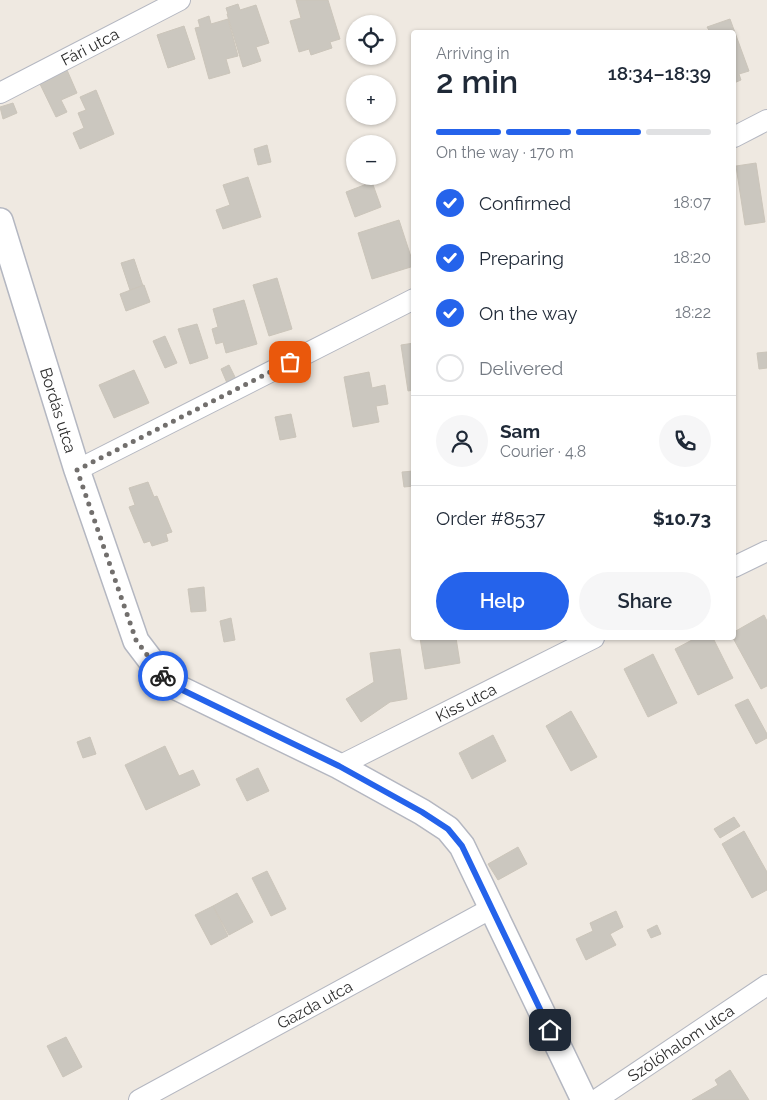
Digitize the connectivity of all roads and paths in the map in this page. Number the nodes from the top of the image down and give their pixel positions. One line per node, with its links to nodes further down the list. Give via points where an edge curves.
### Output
1 (180, 0): 2 (street, Fári utca)
2 (0, 93)
3 (767, 120): 4 (street)
4 (736, 136)
5 (0, 222): 7 (street, Bordás utca)
6 (411, 301): 7 (street)
7 (77, 470): 11 (street, Bordás utca, via 136,640 168,683)
8 (767, 551): 9 (street)
9 (736, 566)
10 (590, 640): 11 (street, Kiss utca)
11 (339, 766): 12 (street, Bordás utca, via 448,829 462,846)
12 (492, 908): 14 (street, Gazda utca); 15 (street, Bordás utca)
13 (767, 985): 16 (street, Szőlőhalom utca)
14 (139, 1100)
15 (584, 1100)
16 (596, 1100)

